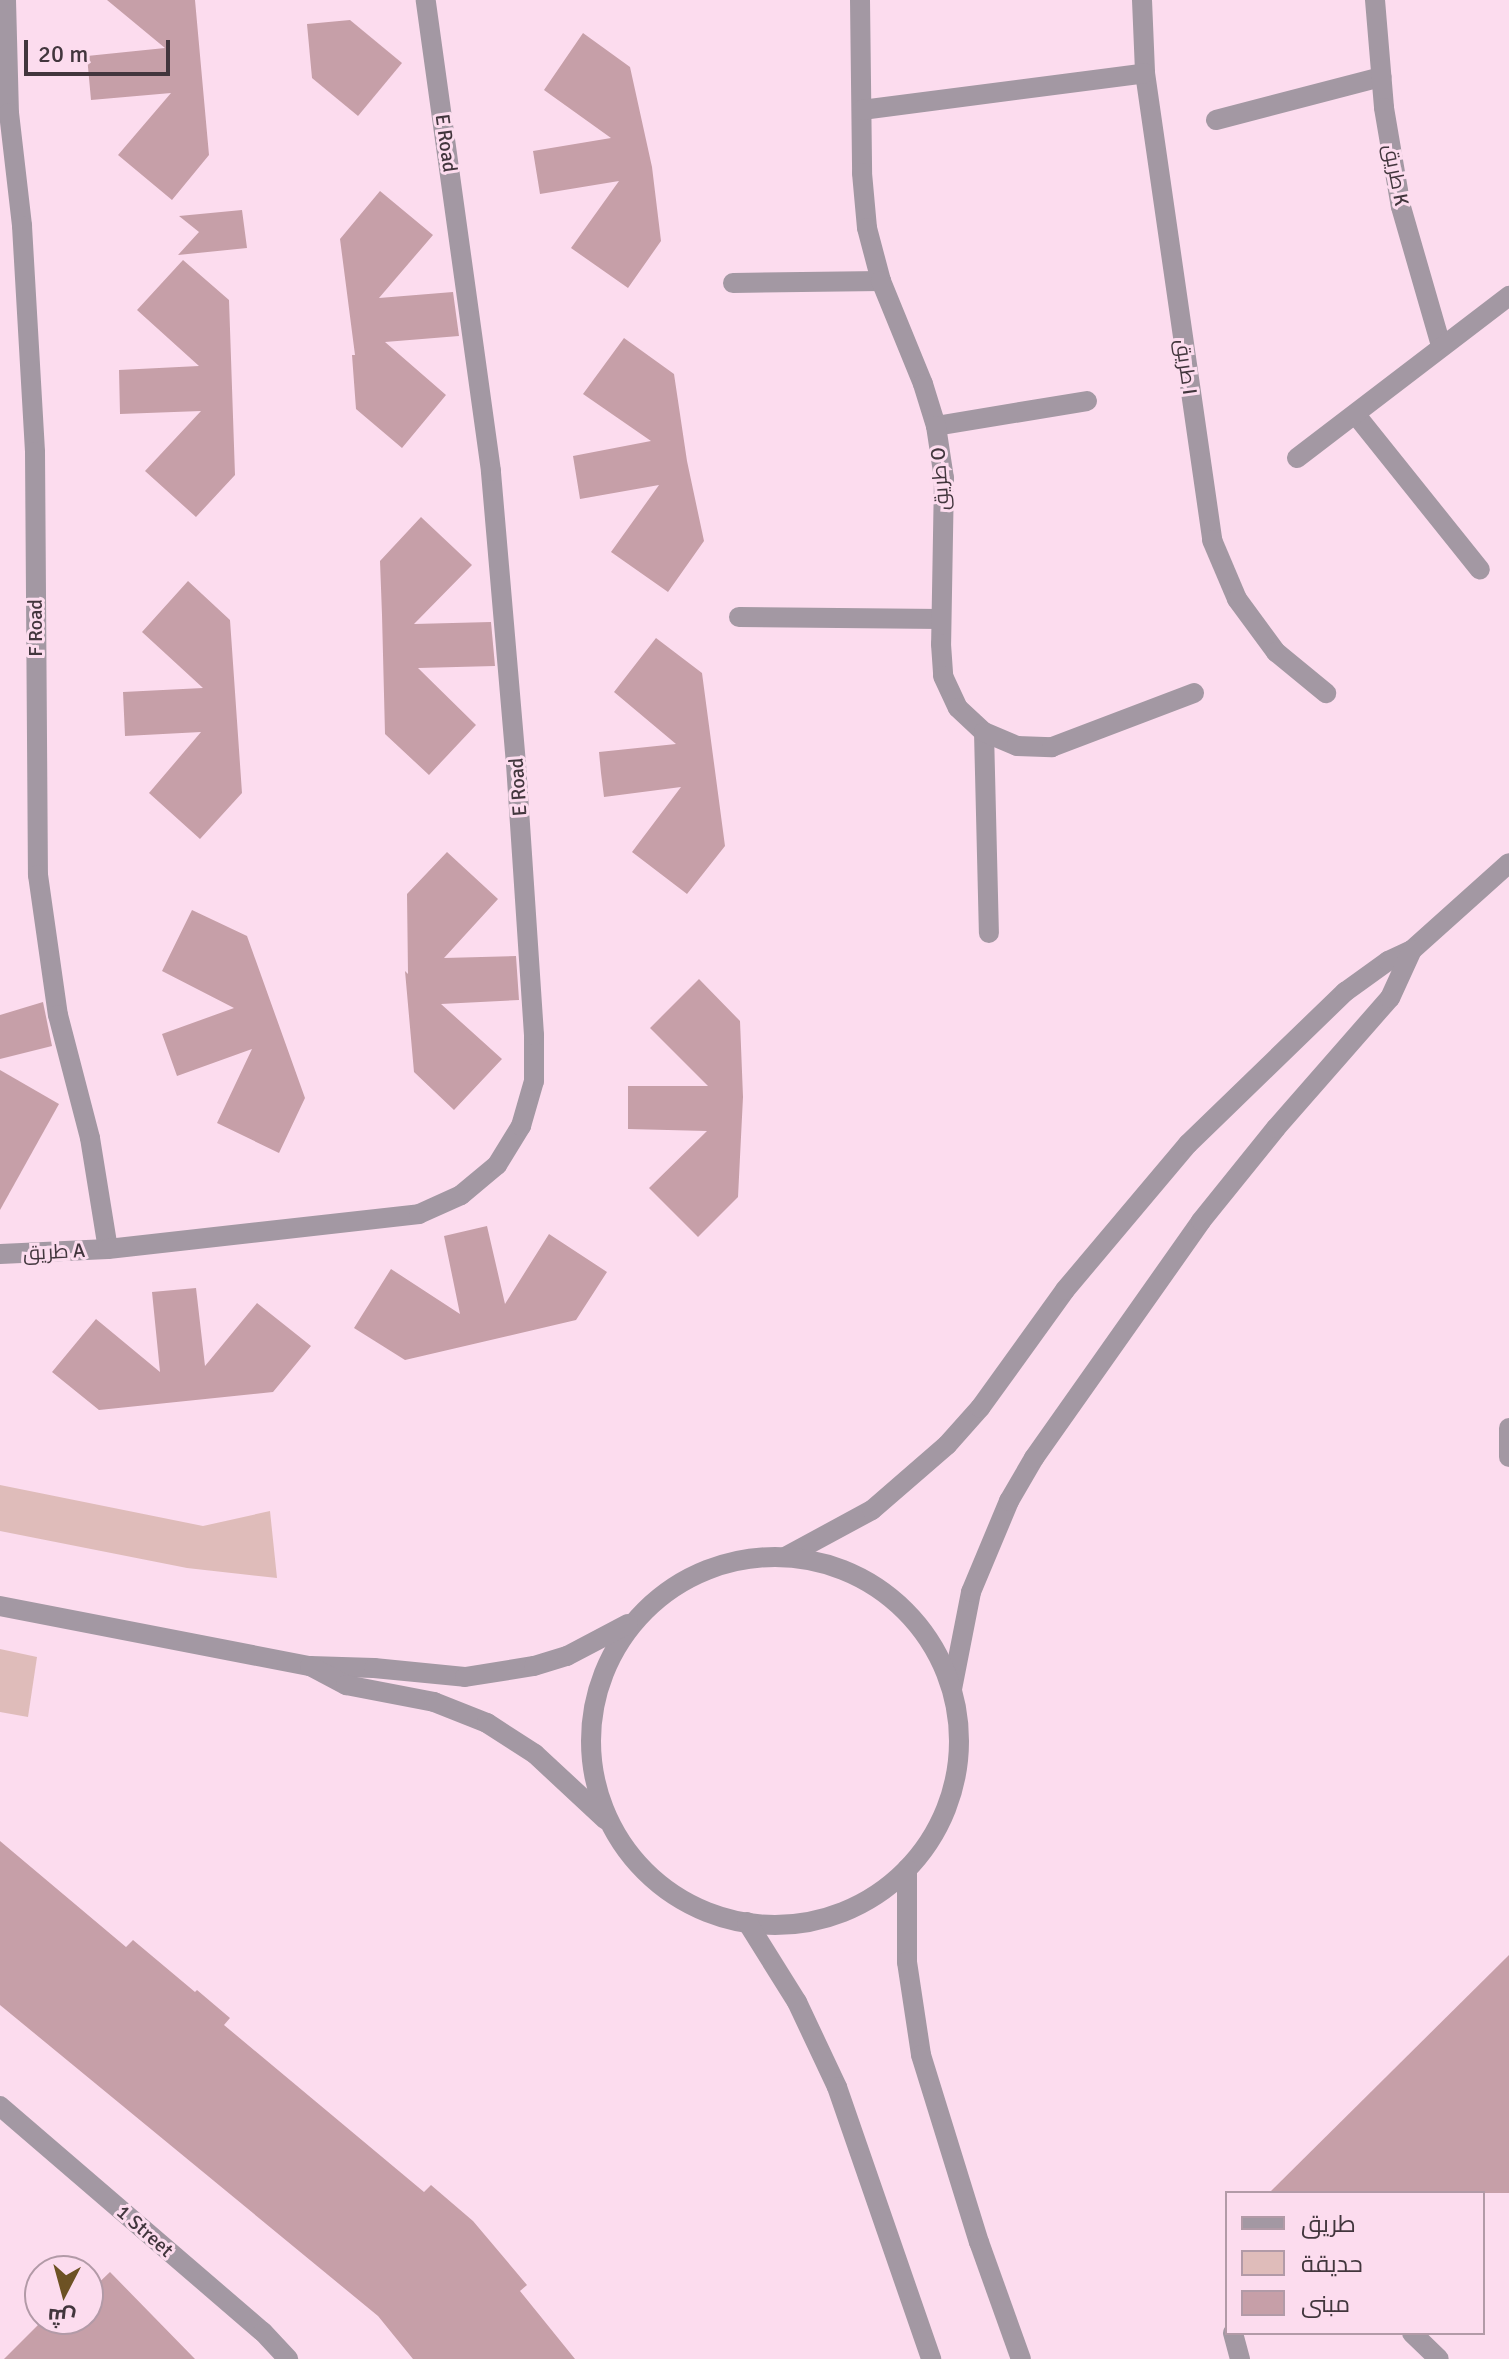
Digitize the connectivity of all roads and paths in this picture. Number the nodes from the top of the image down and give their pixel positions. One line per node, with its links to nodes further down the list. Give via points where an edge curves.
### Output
1 (6, 0): 27 (street, F Road, via 9,113 22,226 34,438 38,875 58,1015 90,1138)
2 (426, 0): 27 (street, E Road, via 491,471 516,764 534,1081 521,1126 497,1165 461,1195 419,1214)
3 (860, 0): 8 (street, طريق O)
4 (1142, 0): 6 (street, طريق I)
5 (1375, 0): 7 (street, طريق K)
6 (1145, 73): 8 (street); 22 (street, طريق I, via 1212,540 1237,599 1276,652)
7 (1381, 77): 9 (street); 13 (street, طريق K, via 1401,207)
8 (862, 110): 10 (street, طريق O, via 867,228)
9 (1216, 120)
10 (881, 281): 11 (street); 16 (street, طريق O)
11 (733, 283)
12 (1509, 296): 13 (street)
13 (1441, 346): 15 (street)
14 (1087, 401): 16 (street)
15 (1356, 415): 17 (street); 18 (street)
16 (936, 426): 20 (street, طريق O, via 944,478)
17 (1297, 458)
18 (1480, 570)
19 (739, 617): 20 (street)
20 (941, 619): 23 (street, طريق O, via 943,676 958,708)
21 (1194, 693): 23 (street, طريق O, via 1052,747 1017,746)
22 (1326, 693)
23 (984, 732): 25 (street)
24 (1509, 863): 26 (street)
25 (989, 933)
26 (1412, 950): 31 (street, via 1345,992 1188,1144 1065,1290 947,1445 872,1510); 35 (street, via 1390,998 1201,1221 1034,1458 1004,1512 971,1592)
27 (108, 1249): 28 (street, طريق A)
28 (0, 1254)
29 (1509, 1428): 30 (street)
30 (1509, 1457)
31 (785, 1557): 33 (street, via 750,1558 683,1580); 35 (street, via 820,1562 883,1592 931,1643)
32 (0, 1606): 34 (street)
33 (628, 1624): 34 (street, via 567,1656 499,1673 429,1676); 36 (street, via 598,1687 591,1722 597,1791)
34 (310, 1666): 36 (street, via 346,1685 434,1702 487,1723 535,1754)
35 (952, 1689): 37 (street, via 960,1743 956,1778 941,1822)
36 (610, 1823): 38 (street, via 653,1879 713,1914)
37 (907, 1869): 38 (street, via 870,1897 817,1920); 44 (street, via 907,1962 921,2055)
38 (747, 1922): 43 (street, via 797,2002 837,2087)
39 (0, 2106): 42 (street, 1 Street)
40 (1234, 2335): 45 (street)
41 (1414, 2335): 46 (street)
42 (288, 2359)
43 (931, 2359)
44 (1021, 2359)
45 (1240, 2359)
46 (1439, 2359)

